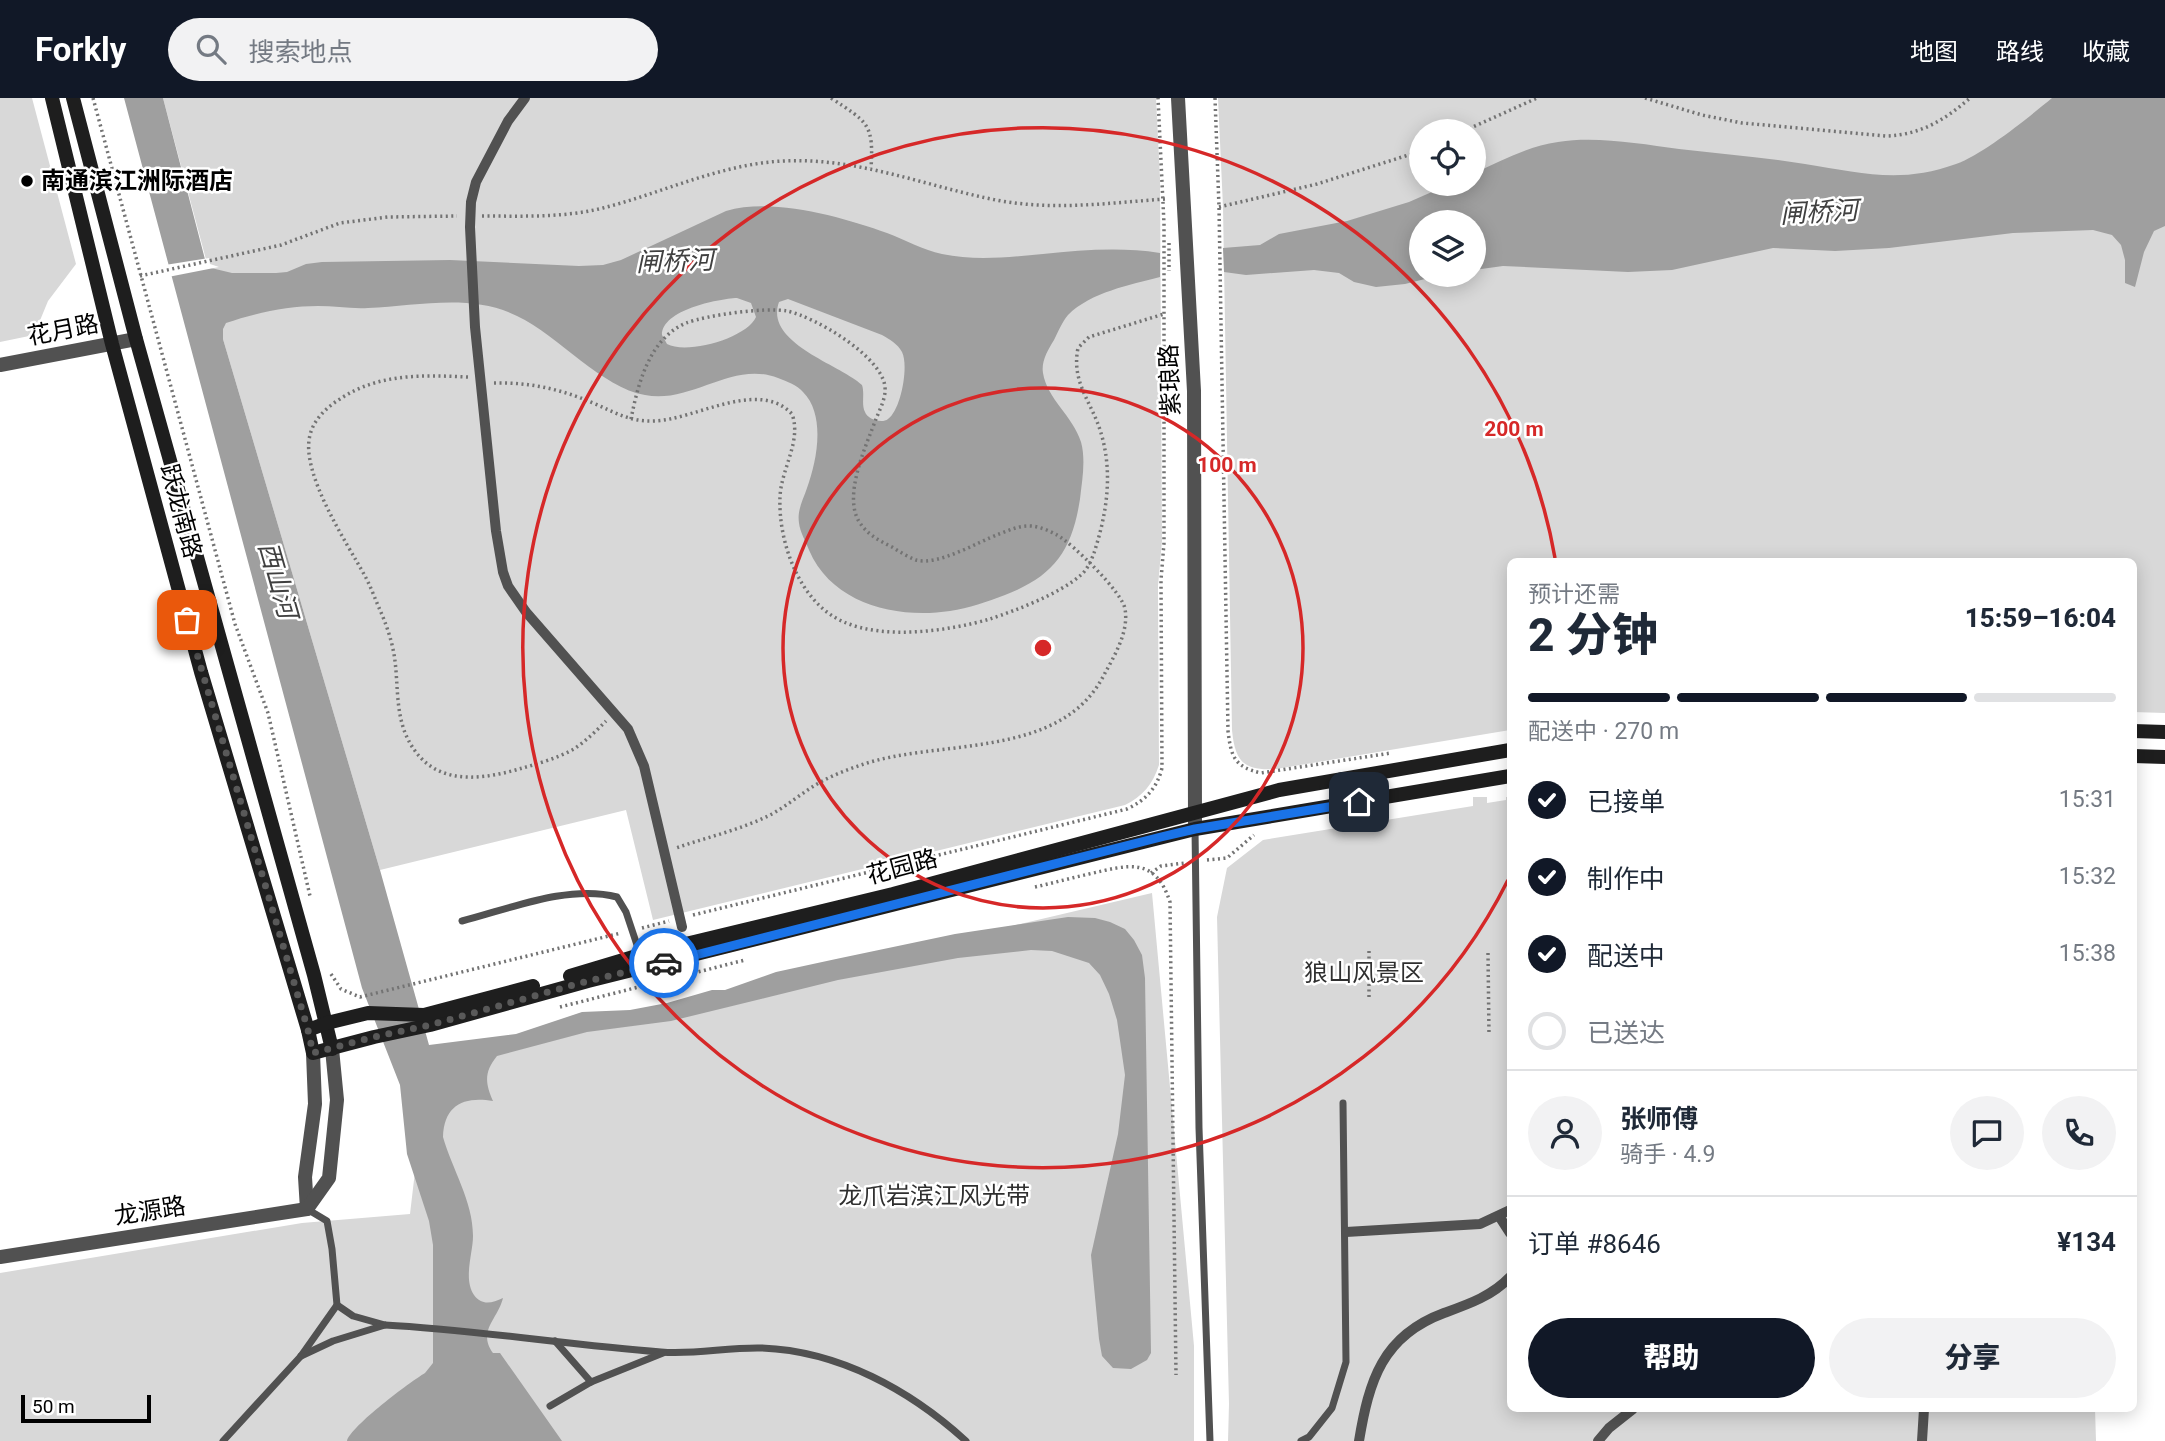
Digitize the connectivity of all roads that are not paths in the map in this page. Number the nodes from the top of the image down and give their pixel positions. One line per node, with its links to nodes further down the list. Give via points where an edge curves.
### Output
1 (52, 98): 6 (main road, 跃龙南路)
2 (73, 98): 5 (main road, 跃龙南路)
3 (525, 98): 17 (street, via 476,182 471,202 475,327 503,572 526,612 628,729 643,766)
4 (1178, 98): 14 (street, 紫琅路, via 1194,391)
5 (136, 340): 6 (street, 花月路); 20 (main road, 跃龙南路)
6 (112, 344): 7 (street, 花月路); 21 (main road, 跃龙南路, via 201,672)
7 (0, 365)
8 (2137, 731): 9 (main road)
9 (2165, 732)
10 (1507, 751): 14 (main road, 花园路, via 1279,790)
11 (2137, 756): 12 (main road)
12 (2165, 757)
13 (1507, 777): 15 (main road, 花园路)
14 (1194, 813): 15 (street, 紫琅路); 18 (main road, 花园路)
15 (1195, 829): 18 (main road, 花园路); 43 (lane)
16 (462, 920): 18 (lane, via 566,894 598,892 617,897)
17 (680, 922)
18 (642, 962): 19 (main road, 花园路, via 588,981)
19 (427, 1020): 20 (main road, 花园路, via 368,1013); 22 (main road, 花园路)
20 (327, 1023): 21 (main road, 花园路); 22 (main road, 跃龙南路)
21 (308, 1030): 23 (main road, 跃龙南路)
22 (332, 1049): 23 (main road, 花园路); 25 (street, via 337,1100 330,1178)
23 (313, 1053): 25 (street, via 315,1104 305,1177)
24 (1343, 1103): 29 (lane)
25 (307, 1209): 30 (street, 龙源路); 32 (lane, via 327,1221)
26 (1507, 1212): 27 (street)
27 (1499, 1216): 28 (street); 29 (street, via 1480,1224)
28 (1507, 1228)
29 (1346, 1232): 44 (lane, via 1346,1362 1332,1408)
30 (0, 1257)
31 (1507, 1280): 45 (street, via 1480,1299 1426,1320 1381,1361)
32 (337, 1305): 33 (lane); 36 (lane)
33 (385, 1325): 34 (lane); 36 (lane)
34 (555, 1340): 35 (lane); 37 (lane)
35 (664, 1352): 37 (lane); 42 (lane, via 762,1348 841,1364 876,1377 914,1400)
36 (301, 1356): 41 (lane)
37 (591, 1381): 38 (lane)
38 (550, 1406)
39 (1629, 1412): 46 (street)
40 (1924, 1412): 47 (street)
41 (223, 1441)
42 (966, 1441)
43 (1210, 1441)
44 (1301, 1441)
45 (1359, 1441)
46 (1598, 1441)
47 (1922, 1441)

